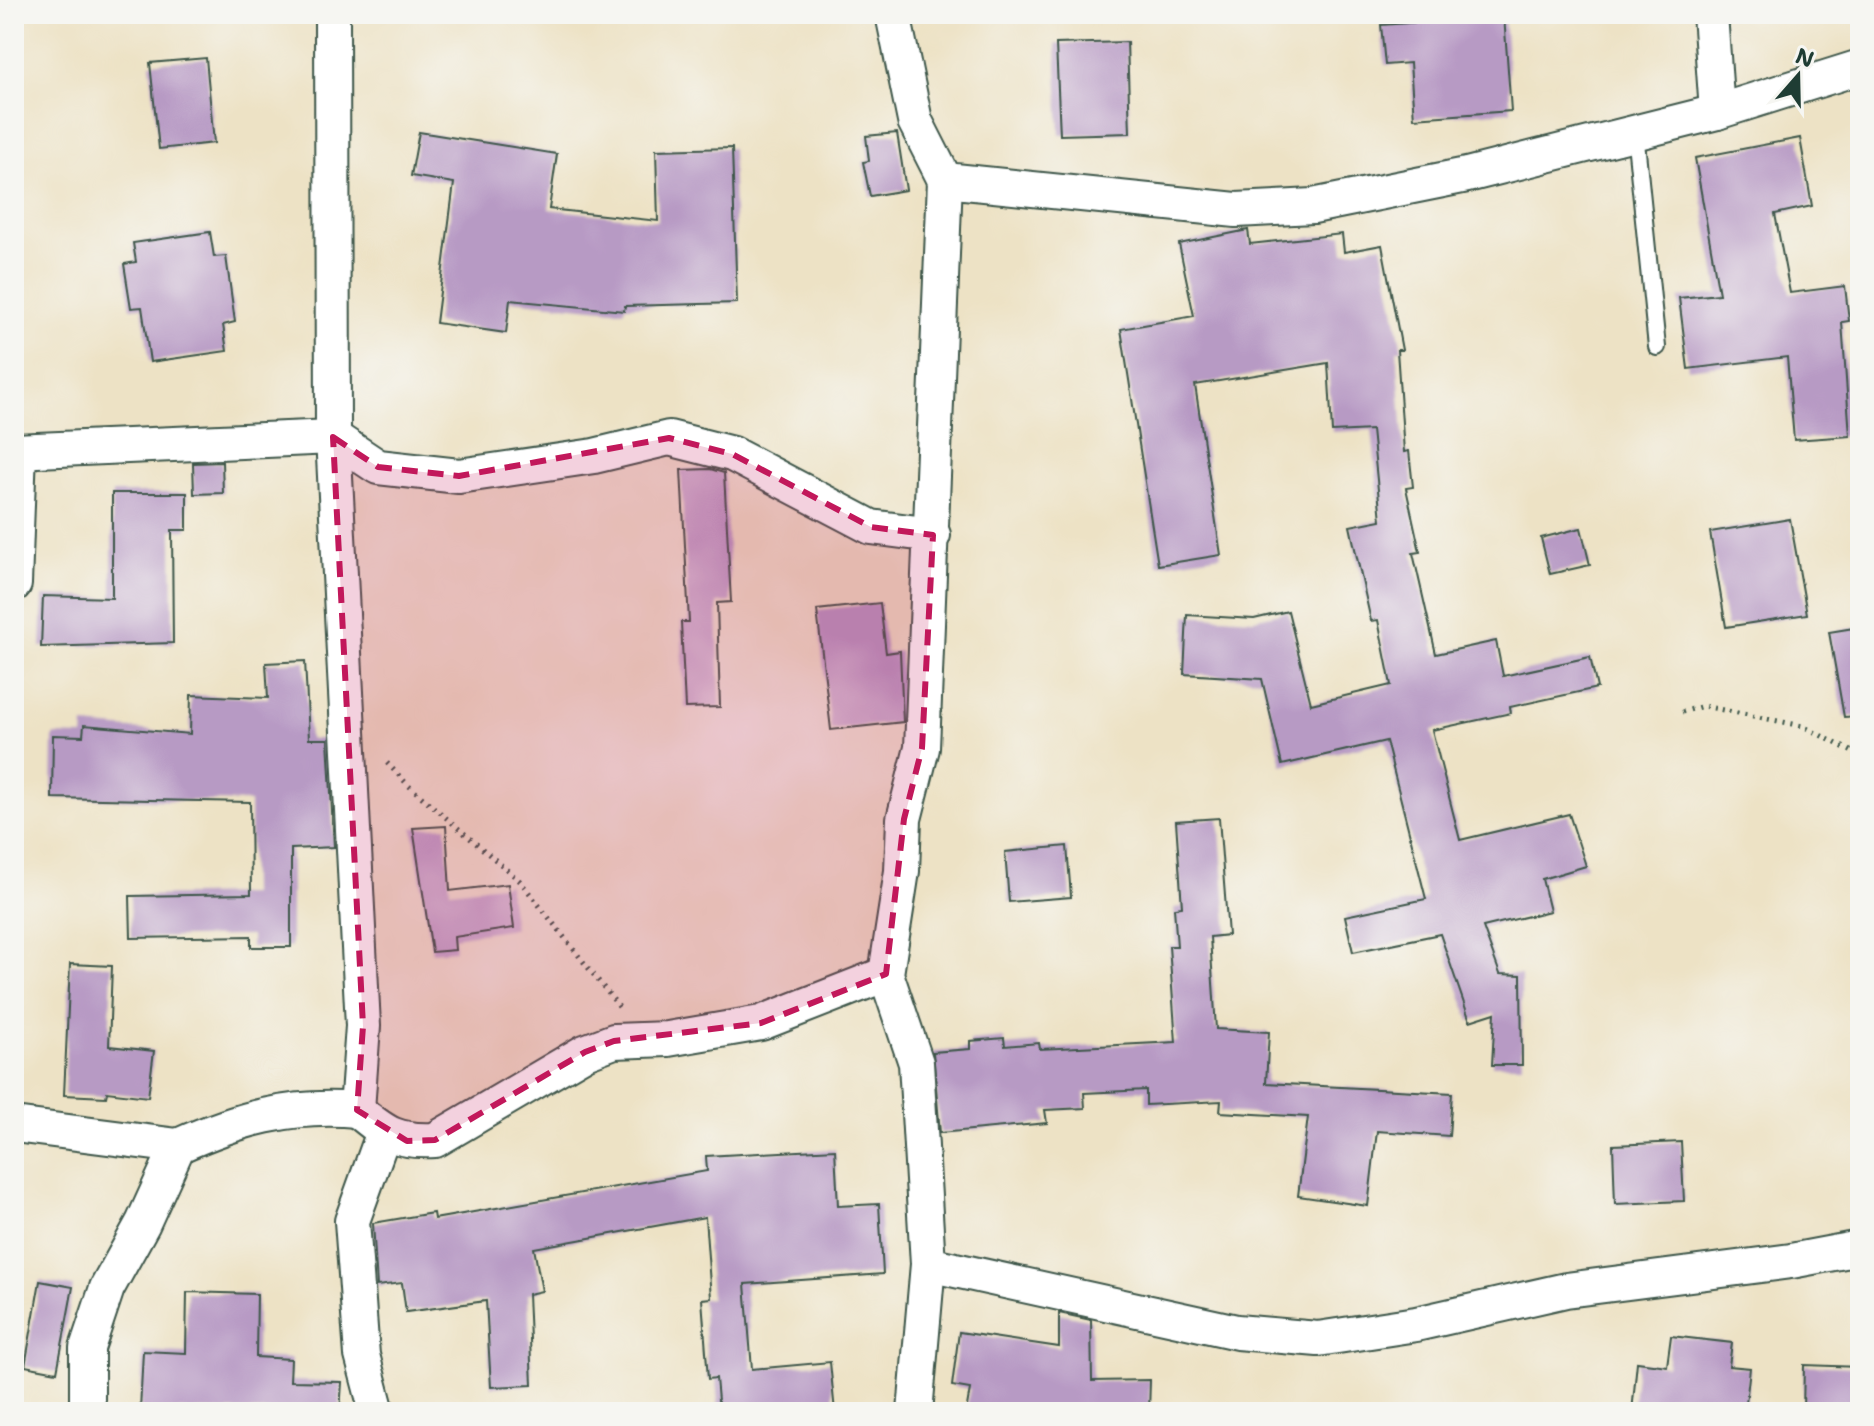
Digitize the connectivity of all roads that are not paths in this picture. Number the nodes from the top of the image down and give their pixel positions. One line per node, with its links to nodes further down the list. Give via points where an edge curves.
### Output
1 (332, 14): 9 (street)
2 (893, 14): 7 (street, via 915,121)
3 (1710, 14): 5 (street)
4 (1860, 67): 5 (street)
5 (1717, 112): 6 (street)
6 (1635, 132): 7 (street, via 1467,175 1313,206 1236,210); 8 (lane)
7 (945, 180): 11 (street)
8 (1657, 347)
9 (333, 437): 10 (street); 11 (street, via 378,467 459,476 594,456 669,438 732,454 871,527); 14 (street, via 363,1026)
10 (17, 451): 12 (street)
11 (933, 535): 13 (street, via 922,748 904,819 902,871)
12 (14, 584)
13 (886, 974): 16 (street, via 761,1023 614,1041 585,1052 435,1140 407,1141); 19 (street, via 916,1063)
14 (357, 1110): 16 (street); 17 (street, via 278,1110)
15 (14, 1125): 17 (street)
16 (384, 1132): 21 (street, via 352,1221 362,1355)
17 (178, 1146): 20 (street, via 107,1288 87,1348)
18 (1859, 1250): 19 (street, via 1566,1290 1416,1324 1318,1339 1237,1332)
19 (928, 1264): 22 (street)
20 (87, 1412)
21 (377, 1412)
22 (915, 1412)

